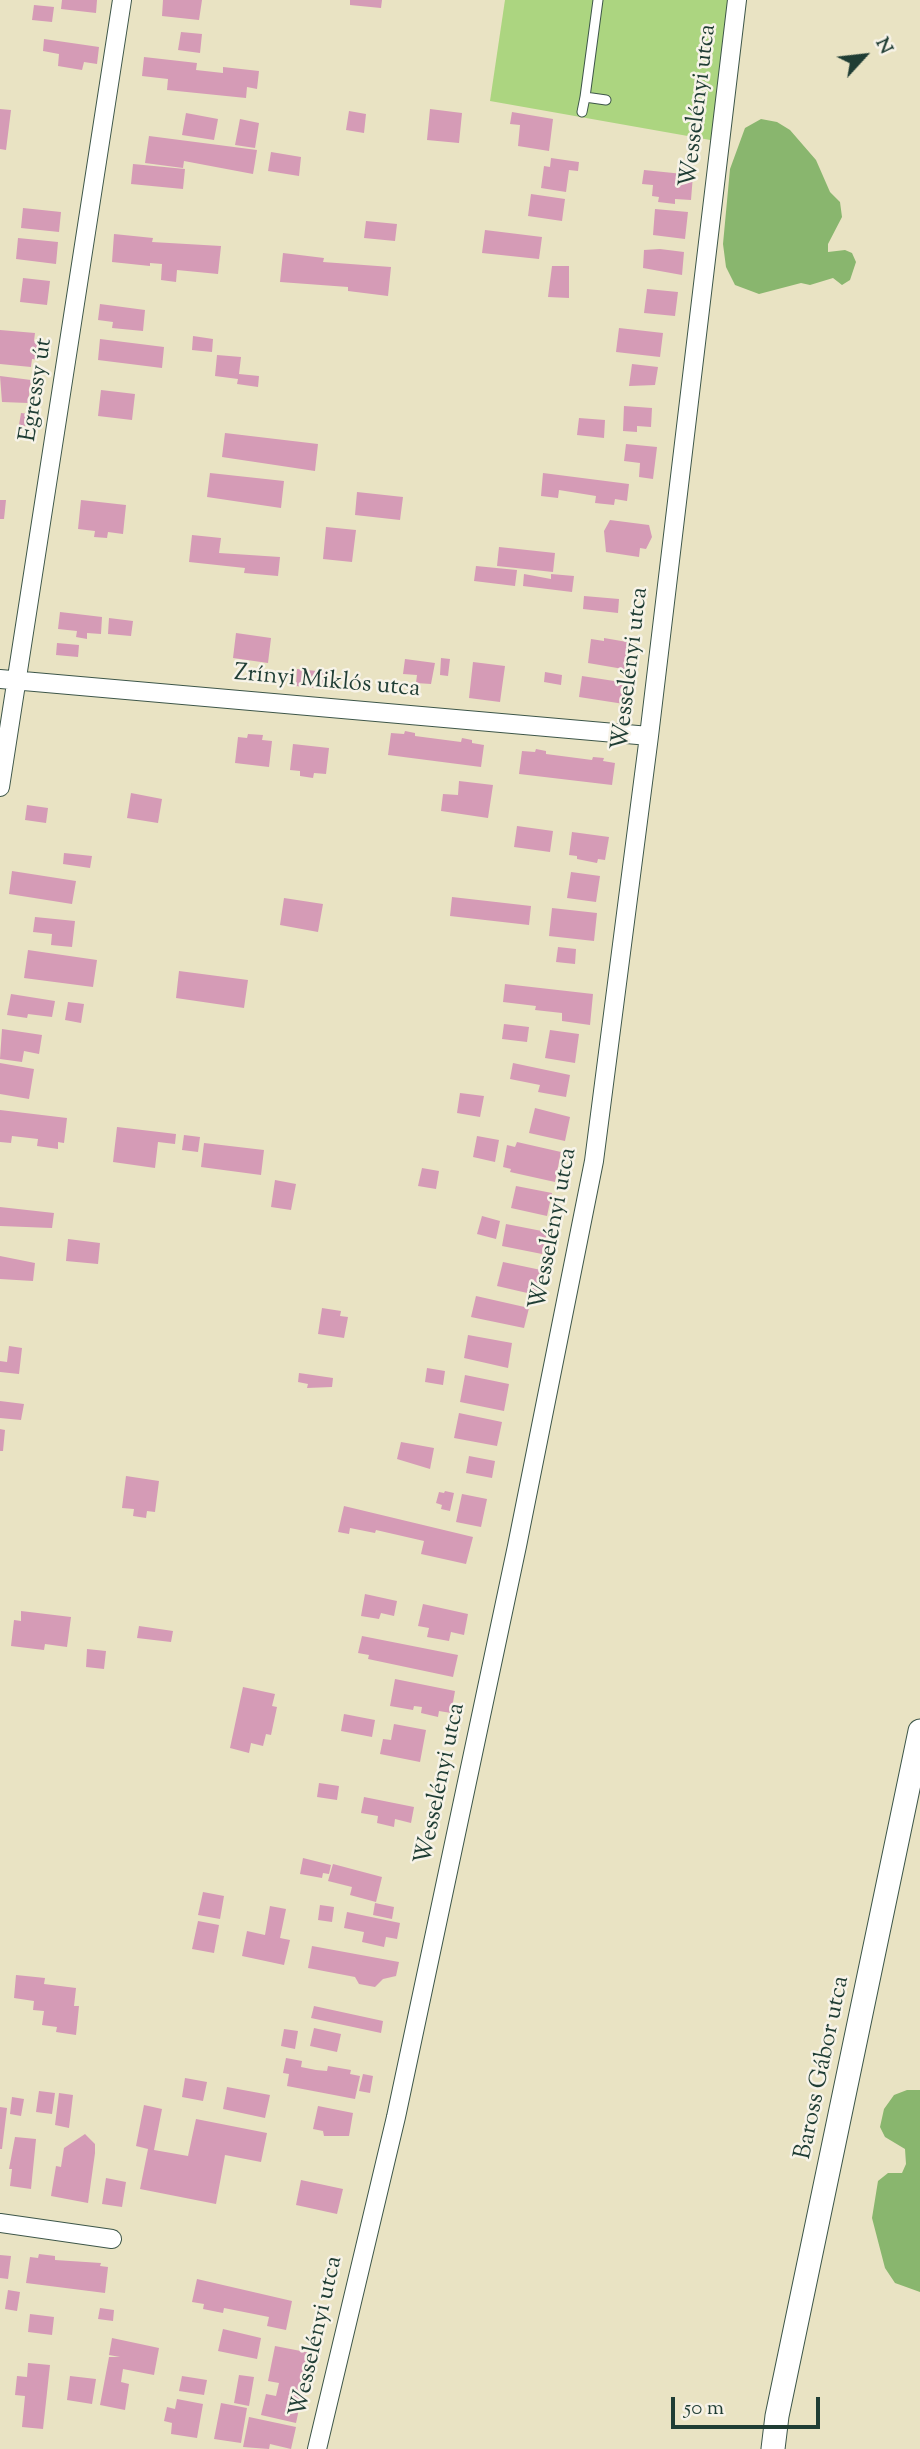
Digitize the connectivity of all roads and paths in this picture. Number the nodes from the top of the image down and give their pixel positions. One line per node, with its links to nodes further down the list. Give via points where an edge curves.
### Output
1 (122, 0): 7 (street, Egressy út)
2 (598, 0): 4 (lane)
3 (737, 0): 8 (street, Wesselényi utca)
4 (585, 97): 5 (lane); 6 (lane)
5 (606, 100)
6 (582, 112)
7 (9, 680): 8 (street, Zrínyi Miklós utca); 9 (street, Egressy út)
8 (649, 736): 14 (street, Wesselényi utca, via 594,1161 399,2103)
9 (0, 787)
10 (920, 1731): 13 (street, Baross Gábor utca)
11 (0, 2223): 12 (street)
12 (112, 2239)
13 (777, 2416): 15 (street, Baross Gábor utca); 16 (street, Baross Gábor utca)
14 (317, 2449)
15 (765, 2449)
16 (773, 2449)

